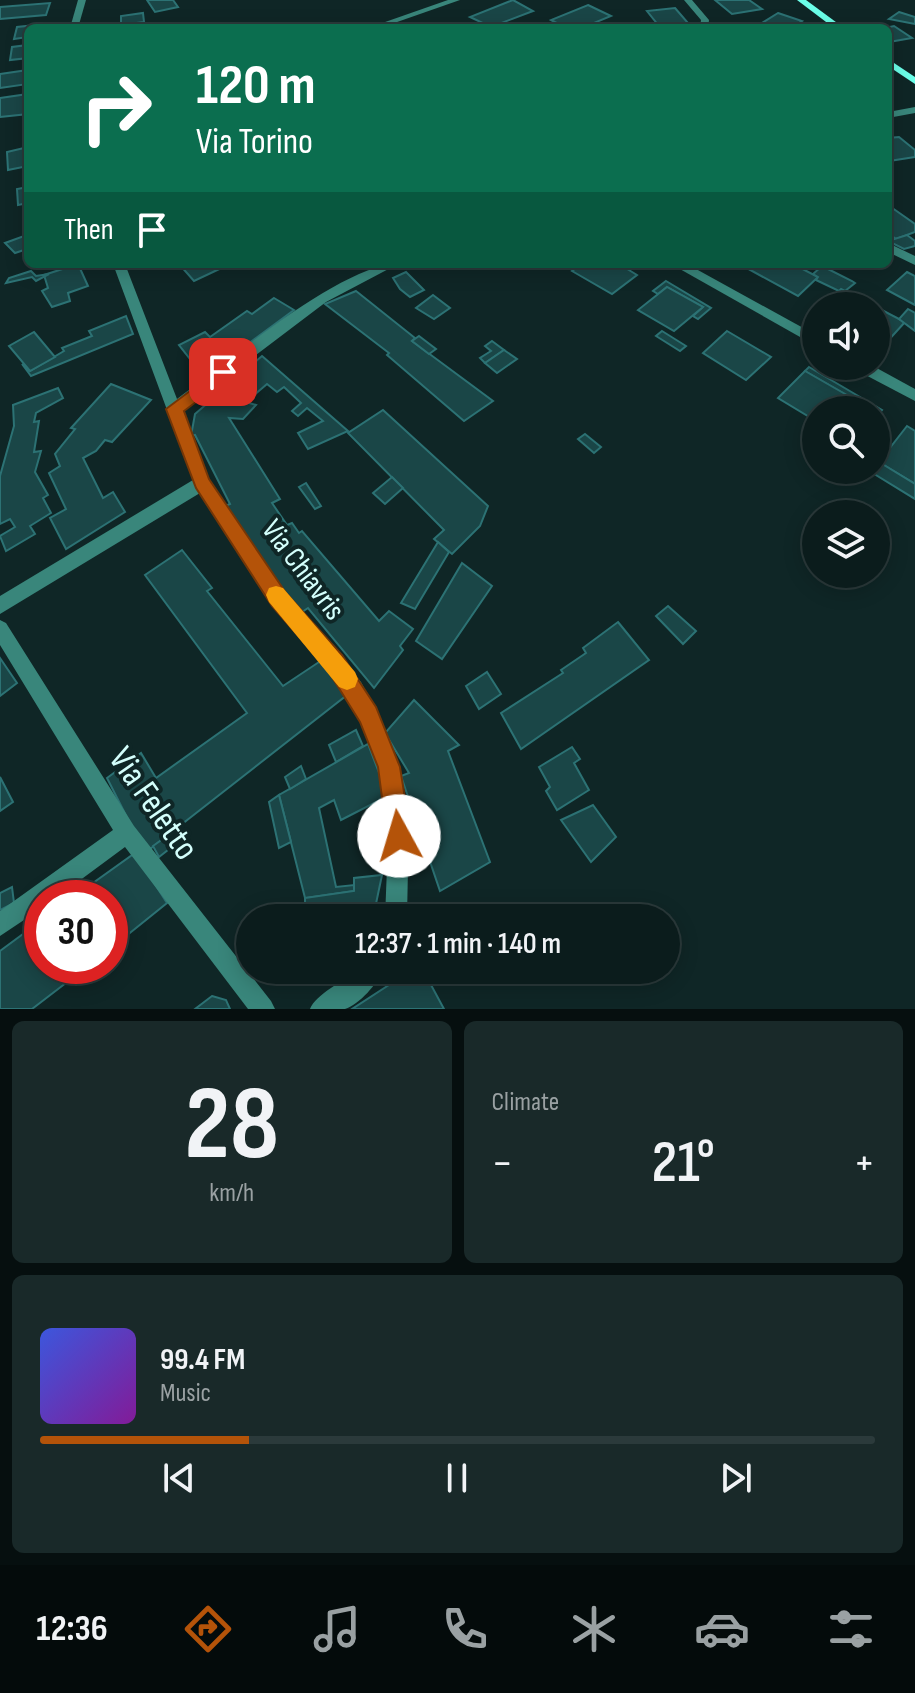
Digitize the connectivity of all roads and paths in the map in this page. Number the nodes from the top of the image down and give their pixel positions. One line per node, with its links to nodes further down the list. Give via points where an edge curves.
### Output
1 (82, 0): 5 (street)
2 (456, 0): 6 (street)
3 (688, 0): 7 (street)
4 (801, 0): 8 (street)
5 (75, 24)
6 (384, 24)
7 (704, 24)
8 (834, 24)
9 (892, 65): 10 (street)
10 (915, 81)
11 (915, 110): 12 (street)
12 (892, 114)
13 (892, 249): 14 (street)
14 (915, 261)
15 (121, 268): 21 (street, Via Chiavris)
16 (384, 268): 21 (street, via 321,299)
17 (684, 268): 18 (street)
18 (802, 333)
19 (886, 380): 20 (street)
20 (915, 396)
21 (175, 409): 22 (street, Via Chiavris)
22 (202, 483): 23 (street); 26 (street, Via Chiavris, via 279,599 334,662 369,715 389,767 399,817)
23 (0, 606)
24 (0, 629): 25 (street, Via Feletto)
25 (127, 833): 27 (street); 29 (street, Via Feletto)
26 (396, 904)
27 (0, 925)
28 (358, 984): 30 (street)
29 (263, 1009)
30 (322, 1009)

